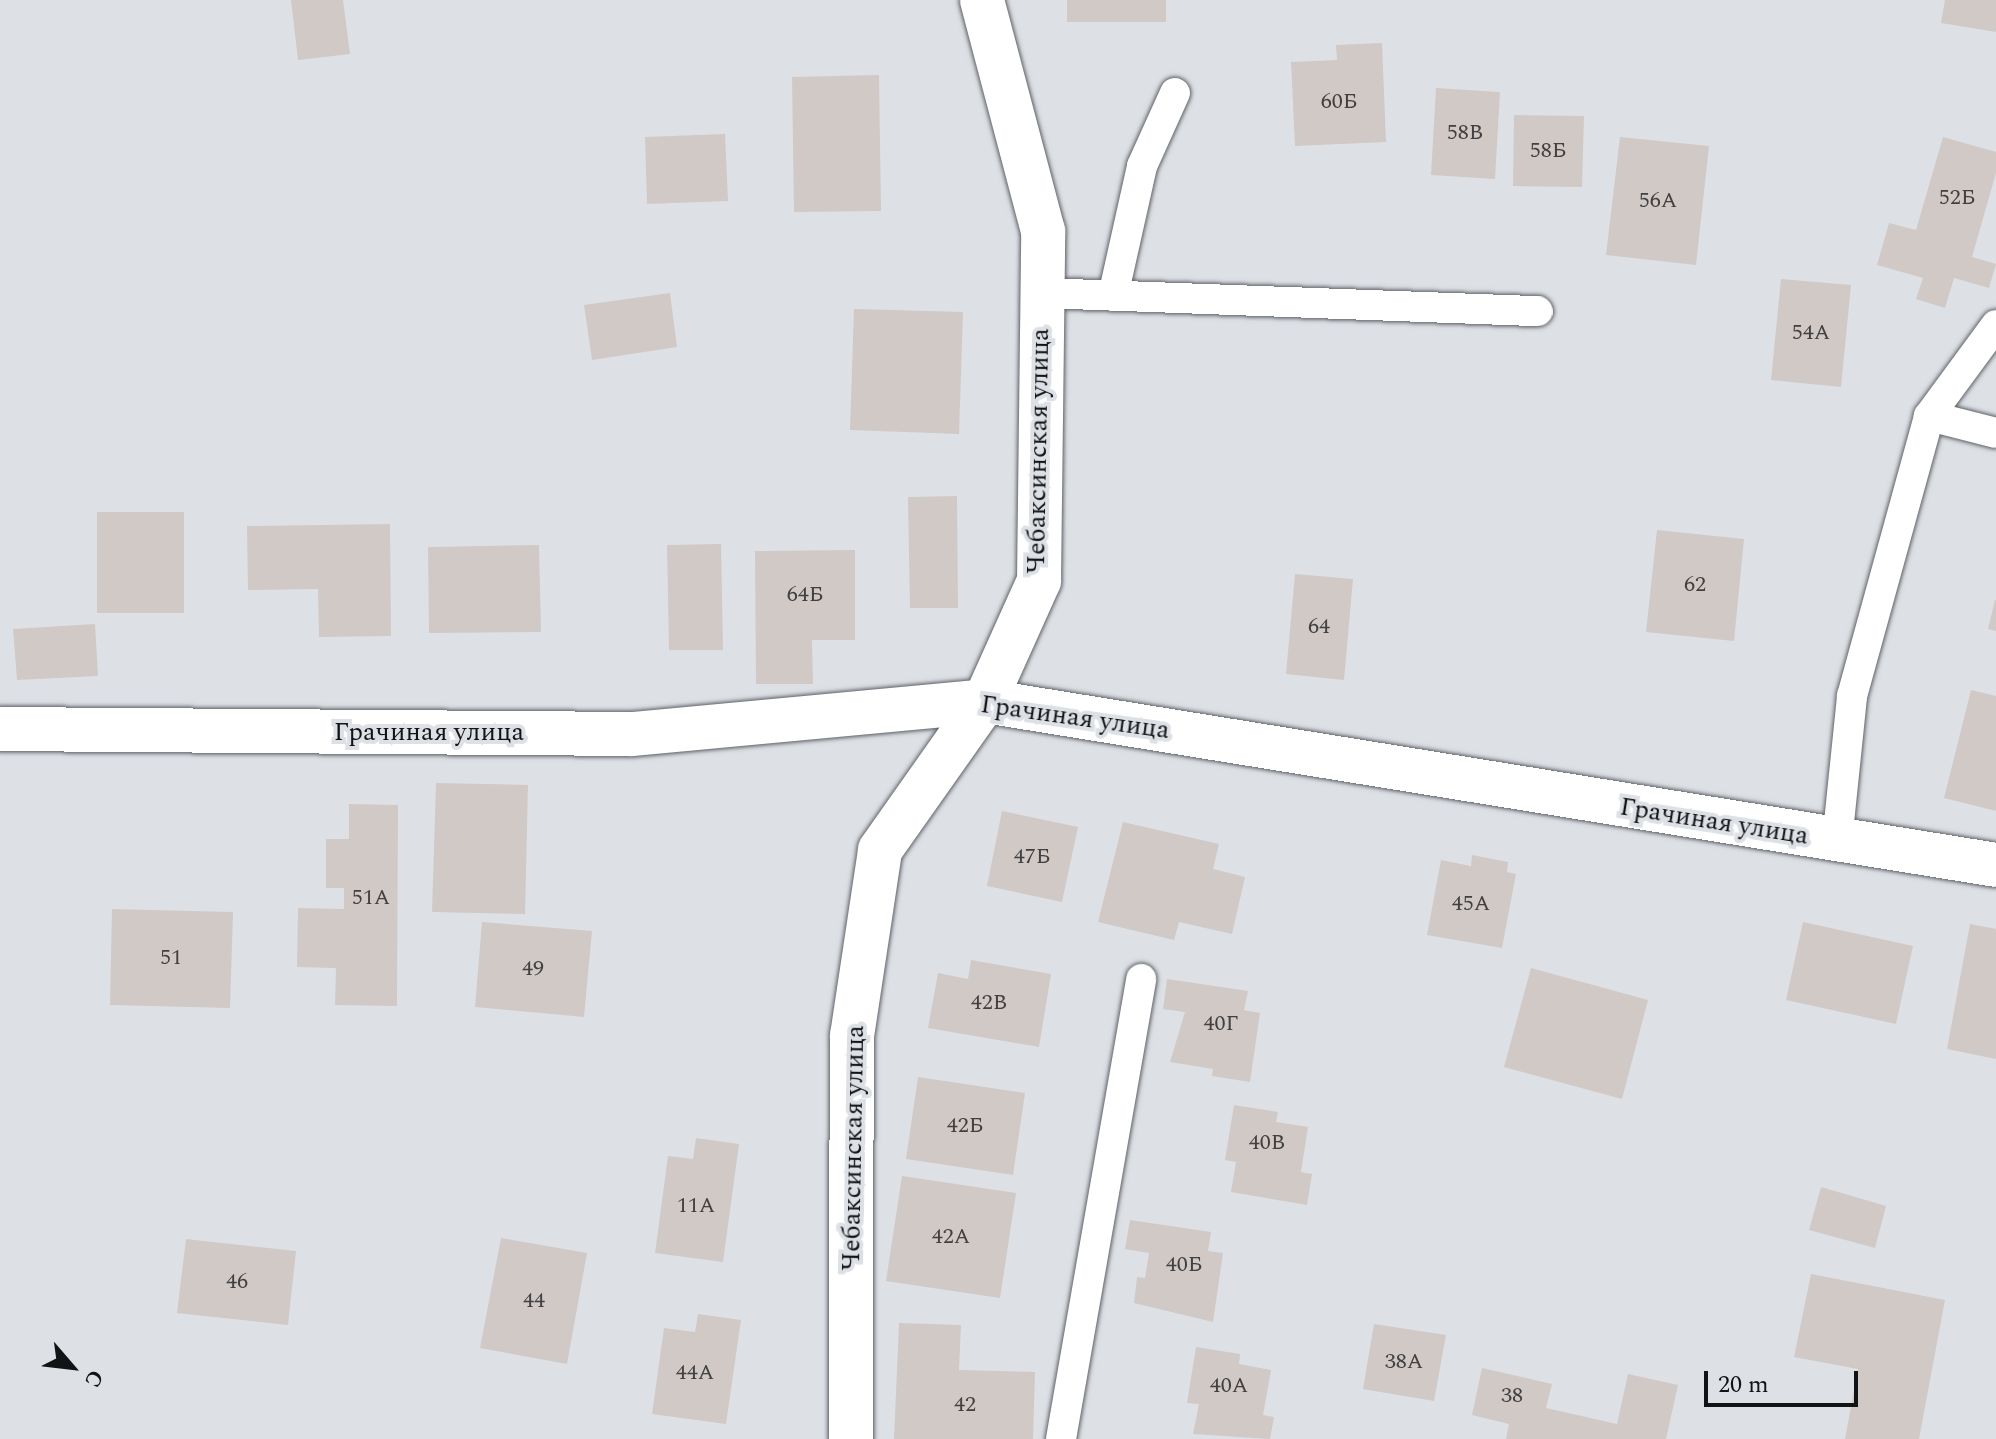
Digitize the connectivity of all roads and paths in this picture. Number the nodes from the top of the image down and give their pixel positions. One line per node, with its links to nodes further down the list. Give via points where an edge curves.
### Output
1 (982, 0): 3 (street, Чебаксинская улица, via 1043,231)
2 (1175, 93): 4 (lane, via 1142,166)
3 (1042, 293): 4 (lane); 9 (street, Чебаксинская улица, via 1039,581)
4 (1113, 296): 5 (lane)
5 (1538, 311)
6 (1996, 325): 7 (lane)
7 (1929, 416): 8 (lane); 11 (lane, via 1852,696)
8 (1996, 433)
9 (985, 701): 10 (street, Грачиная улица, via 632,734); 11 (street, Грачиная улица); 14 (street, Чебаксинская улица, via 880,850 852,1036)
10 (0, 729)
11 (1837, 842): 12 (street, Грачиная улица)
12 (1996, 865)
13 (1141, 979): 15 (lane)
14 (851, 1439)
15 (1061, 1439)

